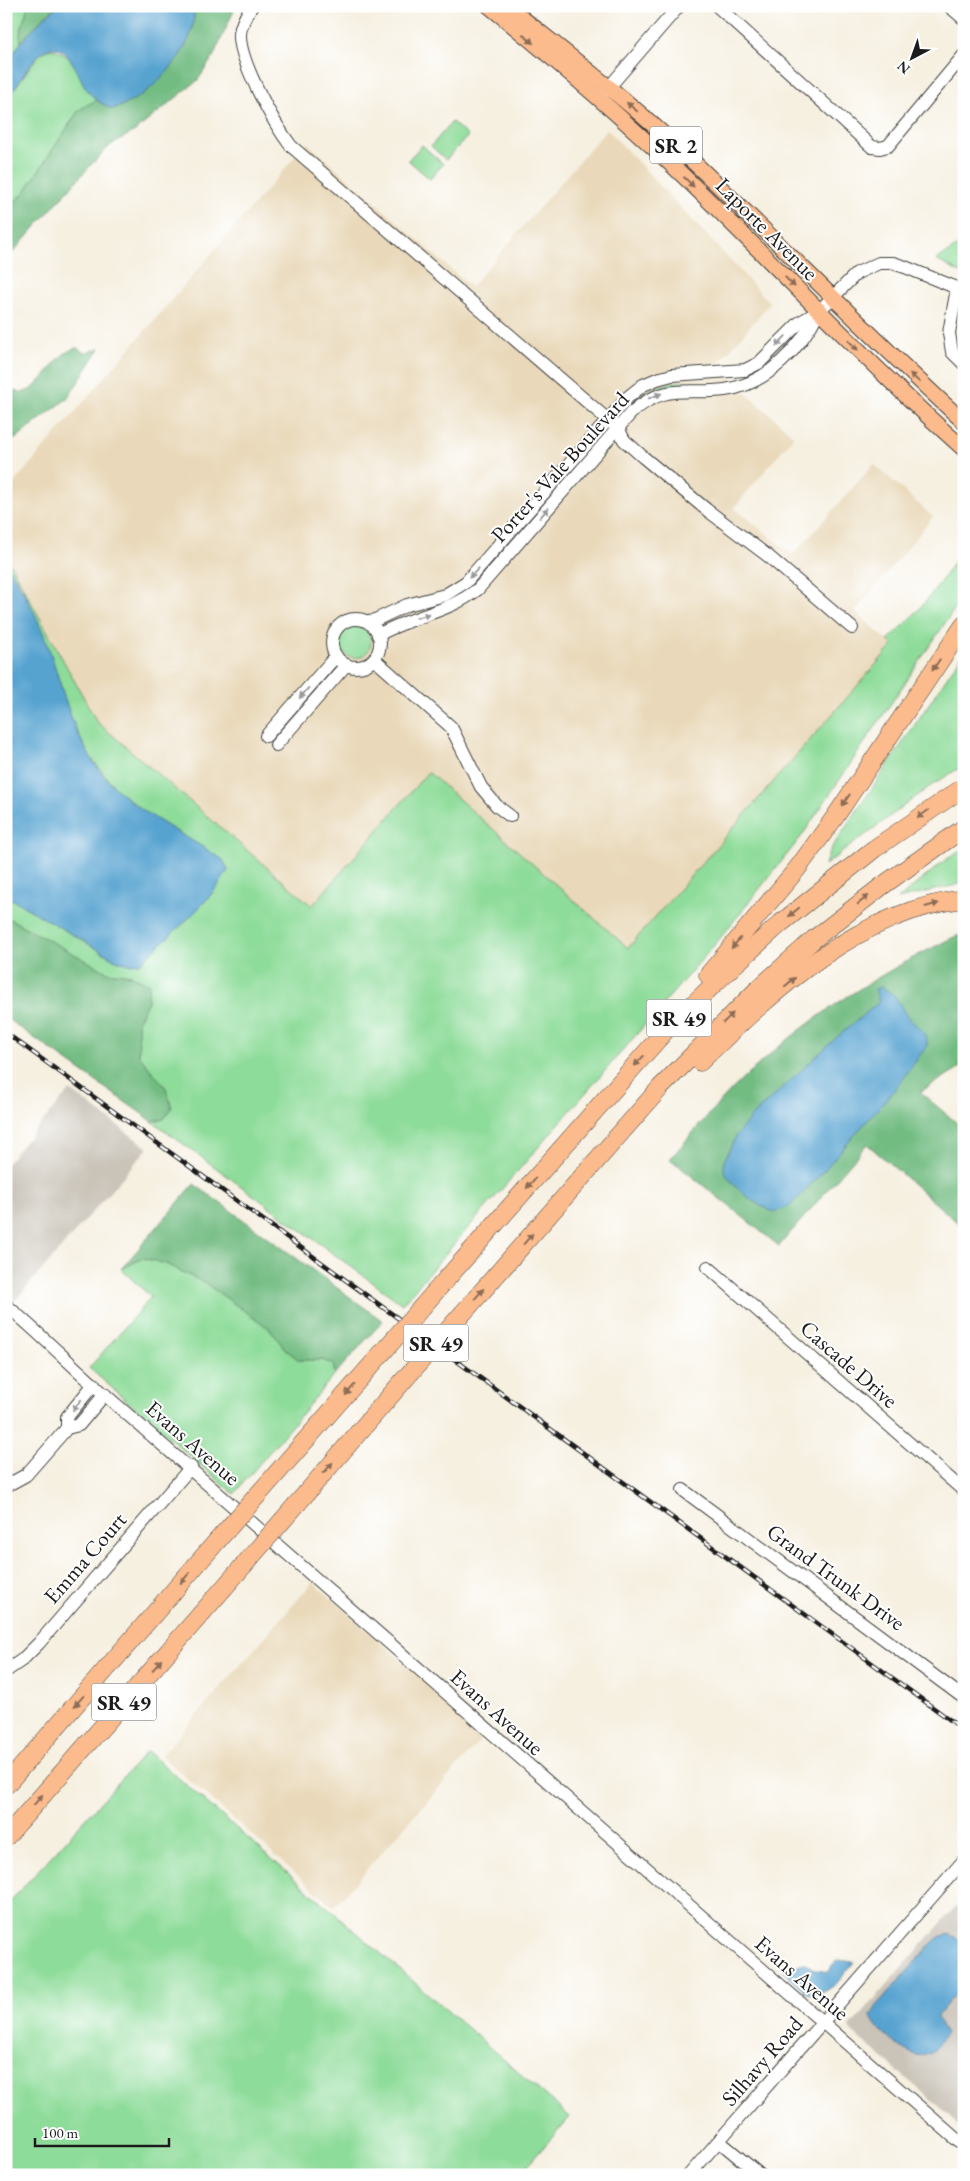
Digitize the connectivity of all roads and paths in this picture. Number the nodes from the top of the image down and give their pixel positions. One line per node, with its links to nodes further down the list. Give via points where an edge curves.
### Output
1 (252, 6): 17 (street, via 239,36 244,56 291,146)
2 (489, 6): 9 (main road, Laporte Avenue / SR 2, one-way to 9)
3 (507, 6): 9 (main road, Laporte Avenue / SR 2)
4 (679, 6): 9 (street)
5 (717, 6): 8 (street, via 872,147 888,146)
6 (949, 6): 7 (street)
7 (964, 19)
8 (964, 55)
9 (604, 93): 11 (main road, Laporte Avenue / SR 2, one-way to 9, via 685,153); 12 (main road, Laporte Avenue / SR 2, one-way to 12)
10 (960, 288): 11 (street, Porter's Vale Boulevard, via 894,263 879,263 857,274); 13 (street, via 949,333 952,352)
11 (833, 296): 12 (street, Porter's Vale Boulevard); 16 (main road, Laporte Avenue / SR 2, one-way to 11)
12 (819, 311): 14 (street, Porter's Vale Boulevard, one-way to 14, via 799,324 758,363 745,370); 15 (street, Porter's Vale Boulevard, via 808,332 777,366 762,376 726,390); 18 (main road, Laporte Avenue / SR 2, one-way to 18, via 897,390)
13 (964, 364)
14 (722, 372): 15 (street, via 688,384); 17 (street, Porter's Vale Boulevard, via 672,375 650,382 628,397)
15 (686, 390): 17 (street, Porter's Vale Boulevard, one-way to 15, via 644,401)
16 (964, 422)
17 (613, 424): 19 (street, Porter's Vale Boulevard, one-way to 19, via 466,582 445,594 408,605); 21 (street, via 624,440 643,457 768,556); 22 (street, Porter's Vale Boulevard, one-way to 17, via 398,624 450,607 478,589)
18 (964, 449)
19 (370, 624): 22 (street); 23 (street, via 353,619 338,628 332,642)
20 (964, 625): 32 (highway, one-way to 32, via 797,870)
21 (852, 628)
22 (378, 635): 24 (street, via 380,646)
23 (336, 656): 25 (street); 26 (street, one-way to 26)
24 (374, 659): 25 (street, via 358,667); 29 (street, via 451,727 481,787)
25 (346, 665): 27 (street)
26 (266, 736)
27 (276, 745)
28 (964, 787): 32 (highway, SR 49, one-way to 32, via 826,885)
29 (510, 816)
30 (964, 828): 33 (highway, SR 49, one-way to 30, via 666,1081 758,989 814,939)
31 (964, 899): 33 (highway, one-way to 31, via 774,995 834,948 872,927 915,910)
32 (666, 1030): 45 (highway, SR 49, one-way to 45, bridge)
33 (612, 1144): 46 (highway, SR 49, one-way to 33, bridge)
34 (708, 1267): 42 (street, Cascade Drive)
35 (6, 1305): 36 (street, Evans Avenue)
36 (94, 1384): 37 (street, Evans Avenue); 38 (street, one-way to 38, via 67,1418)
37 (105, 1394): 38 (street, via 79,1425); 39 (street, Evans Avenue)
38 (67, 1428): 40 (street, via 26,1474)
39 (191, 1467): 43 (street, Emma Court, via 39,1643); 48 (street, Evans Avenue)
40 (6, 1486)
41 (683, 1490): 44 (street, Grand Trunk Drive)
42 (964, 1491)
43 (6, 1671)
44 (964, 1698)
45 (6, 1785)
46 (6, 1837)
47 (964, 1860): 48 (street, Silhavy Road)
48 (822, 2022): 49 (street, Silhavy Road); 50 (street, Evans Avenue)
49 (719, 2140): 51 (street, Silhavy Road); 52 (street)
50 (964, 2146)
51 (689, 2175)
52 (760, 2175)

